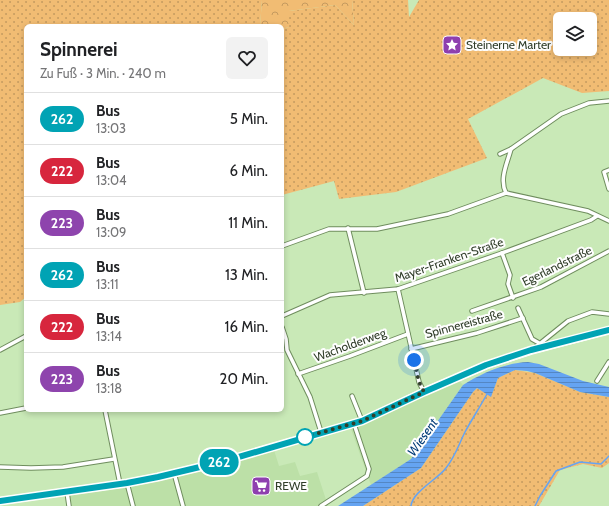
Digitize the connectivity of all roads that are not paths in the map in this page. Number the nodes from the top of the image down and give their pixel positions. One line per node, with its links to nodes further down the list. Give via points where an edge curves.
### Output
1 (609, 100): 2 (street, via 589,102 561,114)
2 (511, 149): 3 (street); 6 (street, via 503,175)
3 (500, 154)
4 (609, 170): 5 (street, via 604,172)
5 (609, 190)
6 (506, 193): 7 (street, via 588,211); 9 (street, via 448,214 377,229)
7 (597, 216): 8 (street); 12 (street, Mayer-Franken-Straße)
8 (609, 221)
9 (348, 228): 10 (street, via 329,229); 14 (street)
10 (284, 245)
11 (609, 251): 15 (street, Egerlandstraße, via 541,287)
12 (502, 253): 13 (street, Mayer-Franken-Straße); 15 (street, Egerlandstraße, via 510,276 508,284)
13 (398, 289): 14 (street, Mayer-Franken-Straße); 23 (street)
14 (364, 293): 19 (street, Mayer-Franken-Straße, via 330,295)
15 (513, 298): 17 (street, Egerlandstraße)
16 (518, 308): 20 (street, Spinnereistraße)
17 (472, 311)
18 (609, 314): 25 (street, via 592,312 568,321)
19 (284, 315)
20 (523, 318): 25 (street, Spinnereistraße, via 532,339); 26 (street, Spinnereistraße, via 477,333)
21 (609, 330): 29 (main road)
22 (284, 333): 28 (street)
23 (408, 334): 26 (street); 32 (street, Wacholderweg)
24 (24, 337): 27 (street)
25 (539, 343): 29 (street)
26 (411, 349): 34 (street)
27 (0, 350)
28 (287, 350): 30 (street); 32 (street)
29 (531, 350): 34 (main road, via 486,365)
30 (284, 351)
31 (609, 362): 33 (street)
32 (298, 374): 41 (street, via 310,397)
33 (597, 381)
34 (424, 392): 39 (main road)
35 (352, 396): 39 (street)
36 (24, 408): 37 (street)
37 (0, 412)
38 (105, 412): 42 (street)
39 (362, 421): 40 (main road)
40 (354, 424): 41 (main road); 52 (street, via 369,469 367,476)
41 (321, 432): 44 (main road, via 225,461)
42 (114, 459): 43 (street, via 63,467); 46 (street)
43 (0, 468)
44 (174, 473): 45 (main road); 51 (street)
45 (127, 483): 46 (main road); 50 (street)
46 (120, 484): 47 (main road)
47 (67, 492): 48 (main road); 49 (street)
48 (0, 501)
49 (69, 506)
50 (133, 506)
51 (183, 506)
52 (321, 506)

